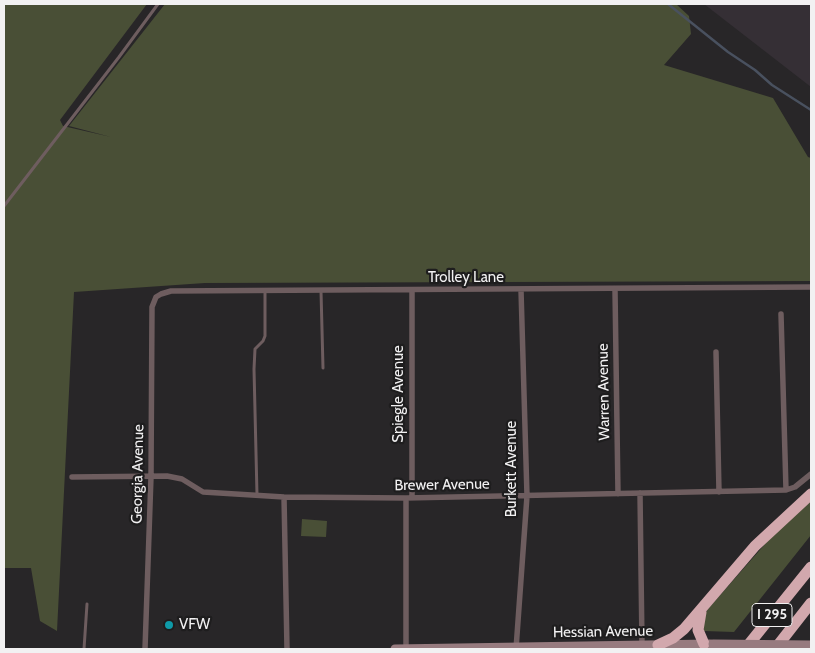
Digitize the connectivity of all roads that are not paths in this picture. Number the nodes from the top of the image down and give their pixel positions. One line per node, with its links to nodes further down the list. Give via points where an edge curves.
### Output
1 (158, 4): 2 (lane)
2 (4, 206)
3 (811, 287): 6 (street, Trolley Lane)
4 (412, 290): 5 (street, Trolley Lane); 7 (street, Trolley Lane); 24 (street, Spiegle Avenue)
5 (521, 290): 6 (street, Trolley Lane); 22 (street, Burkett Avenue)
6 (615, 290): 19 (street, Warren Avenue)
7 (321, 291): 8 (street, Trolley Lane); 12 (lane)
8 (265, 292): 9 (street, Trolley Lane, via 171,292 161,294); 21 (lane, via 265,336 255,350 254,369)
9 (155, 300): 15 (street, Georgia Avenue, via 152,307)
10 (782, 314): 16 (street)
11 (716, 352): 17 (street)
12 (323, 368)
13 (811, 474): 16 (street, Brewer Avenue)
14 (72, 477): 15 (street, Brewer Avenue)
15 (151, 477): 21 (street, Brewer Avenue, via 182,479 203,492); 37 (street, Georgia Avenue)
16 (786, 490): 17 (street, Brewer Avenue)
17 (718, 492): 18 (street, Brewer Avenue)
18 (640, 493): 19 (street, Brewer Avenue); 30 (street)
19 (618, 494): 22 (street, Brewer Avenue)
20 (811, 494): 28 (highway, via 755,546)
21 (256, 495): 23 (street, Brewer Avenue)
22 (527, 496): 24 (street, Brewer Avenue); 35 (street, Burkett Avenue)
23 (284, 497): 24 (street, Brewer Avenue); 38 (street)
24 (409, 498): 34 (street, Spiegle Avenue)
25 (811, 567): 40 (highway, I 295)
26 (811, 603): 41 (highway, I 295)
27 (87, 604): 36 (lane)
28 (701, 610): 29 (highway, via 698,630); 31 (highway, via 677,636)
29 (708, 644): 32 (main road, Hessian Avenue, bridge); 33 (main road, Hessian Avenue)
30 (642, 645): 31 (main road, Hessian Avenue); 35 (main road, Hessian Avenue)
31 (658, 645): 33 (main road, Hessian Avenue)
32 (811, 645)
33 (678, 647)
34 (406, 648): 35 (main road, Hessian Avenue); 39 (main road, Hessian Avenue)
35 (516, 648)
36 (84, 649)
37 (145, 649)
38 (287, 649)
39 (395, 649)
40 (745, 649)
41 (775, 649)

